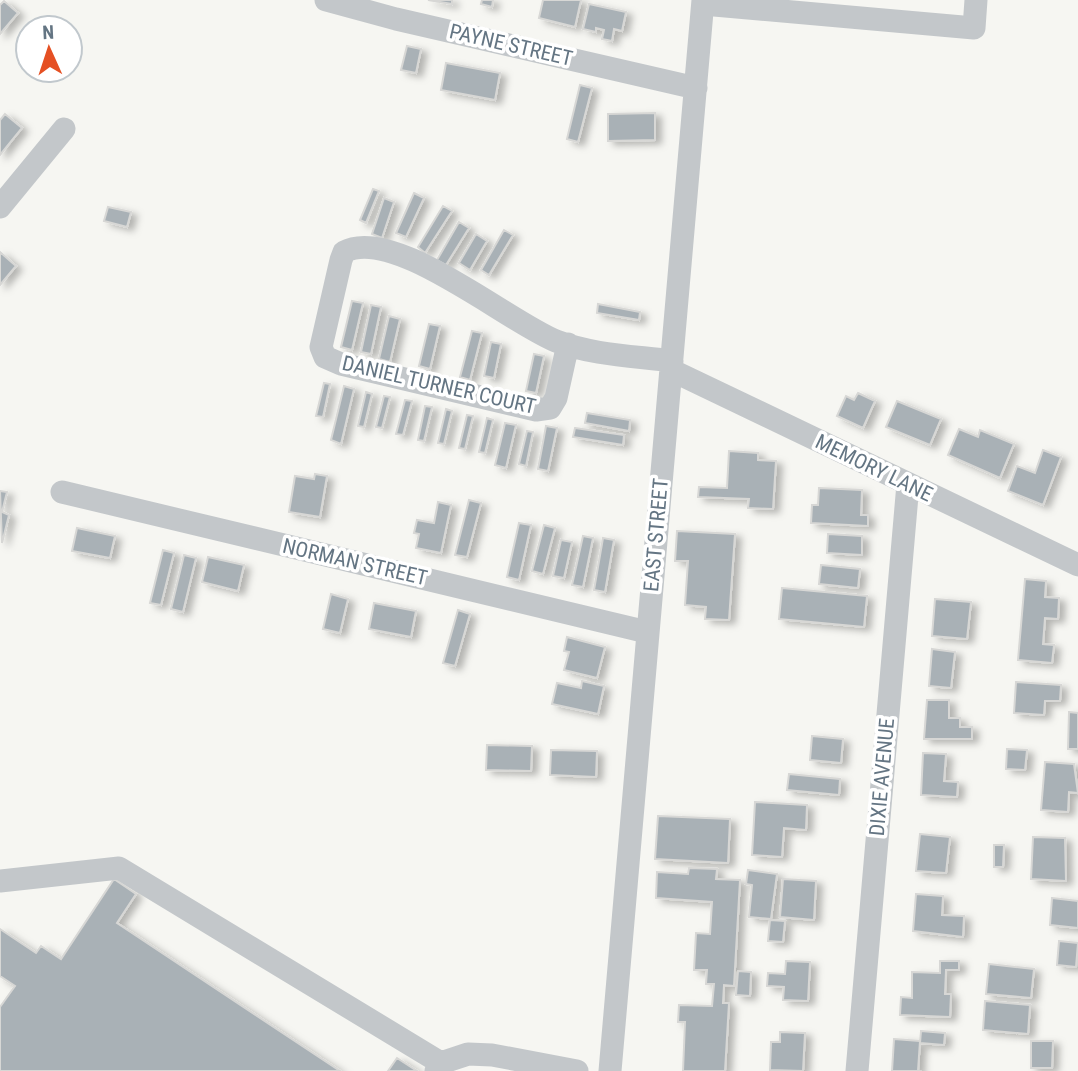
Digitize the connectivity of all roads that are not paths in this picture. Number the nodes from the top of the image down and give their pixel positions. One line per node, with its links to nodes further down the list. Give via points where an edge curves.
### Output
1 (326, 0): 4 (street, PAYNE STREET)
2 (976, 0): 3 (street, via 974,28)
3 (703, 2): 4 (street, EAST STREET)
4 (696, 88): 8 (street, EAST STREET)
5 (64, 130): 6 (street)
6 (0, 207)
7 (568, 344): 7 (street, DANIEL TURNER COURT, via 408,257 359,246 344,252 321,347 325,357 341,364 546,410 556,398); 8 (street, DANIEL TURNER COURT)
8 (671, 365): 9 (street, MEMORY LANE); 12 (street, EAST STREET)
9 (908, 484): 11 (street, MEMORY LANE); 17 (street, DIXIE AVENUE)
10 (62, 492): 12 (street, NORMAN STREET)
11 (1078, 565)
12 (647, 632): 16 (street, EAST STREET)
13 (0, 881): 14 (street, via 119,868)
14 (439, 1067): 15 (street, via 468,1054)
15 (577, 1071)
16 (610, 1071)
17 (857, 1071)

